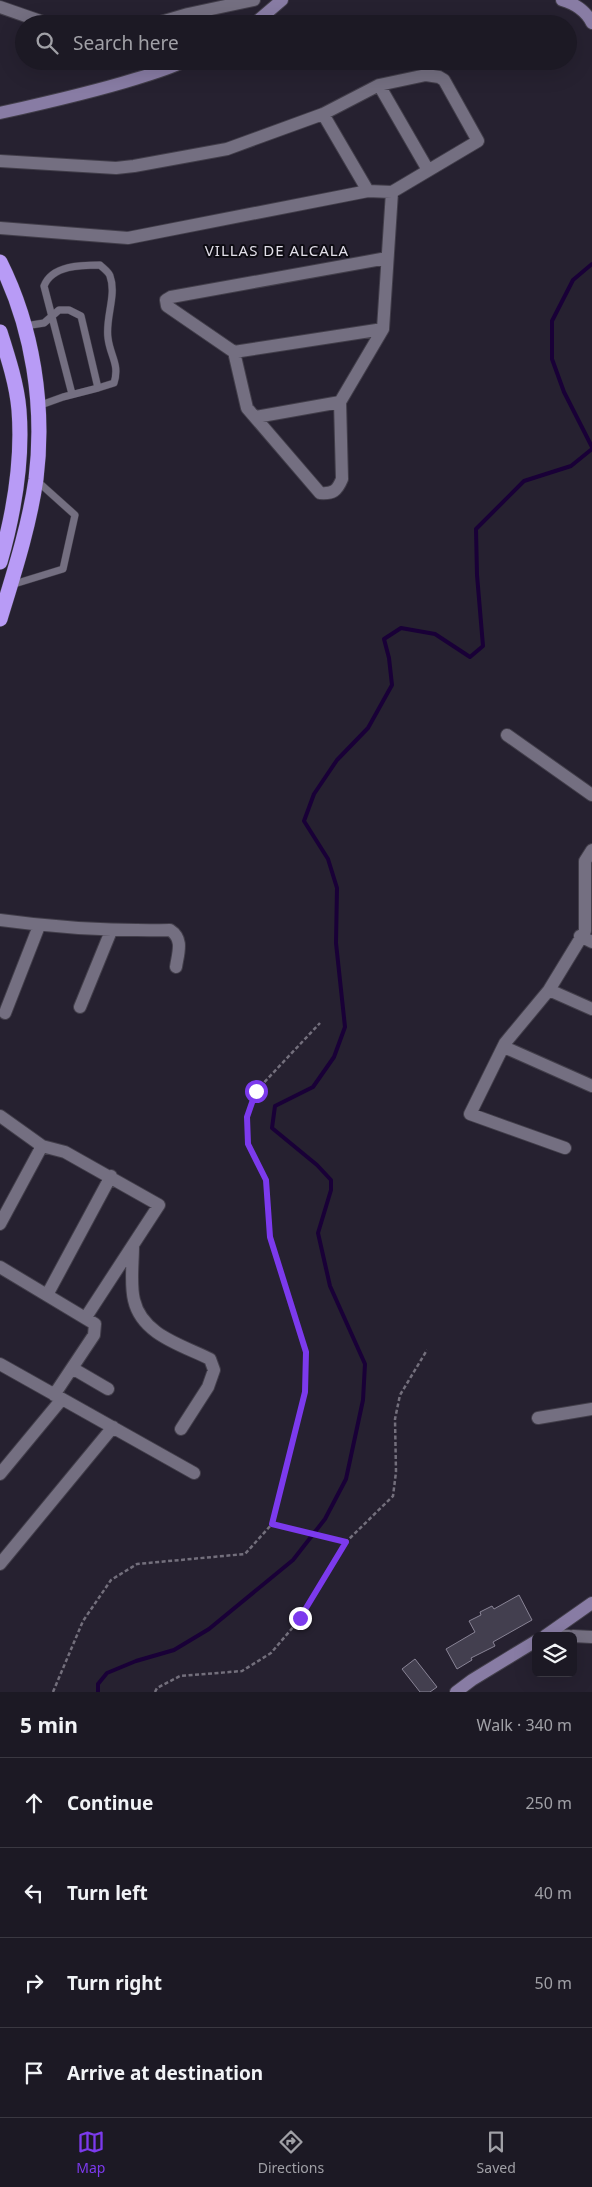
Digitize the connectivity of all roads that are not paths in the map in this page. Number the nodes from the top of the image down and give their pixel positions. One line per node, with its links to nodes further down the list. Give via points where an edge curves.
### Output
1 (200, 0): 6 (street)
2 (254, 0): 6 (street)
3 (282, 0): 9 (street)
4 (562, 0): 10 (street, via 573,3 588,14)
5 (0, 7): 7 (street)
6 (188, 14): 8 (street)
7 (23, 15)
8 (185, 15)
9 (264, 15)
10 (592, 23)
11 (164, 70): 13 (street)
12 (379, 85): 14 (street); 16 (street); 16 (street, via 426,75 444,80 478,141)
13 (0, 113)
14 (323, 114): 15 (street, via 227,149 134,166 116,168); 17 (street)
15 (0, 161)
16 (428, 170): 18 (street)
17 (368, 191): 18 (street); 19 (street, via 128,238)
18 (392, 192): 20 (street)
19 (0, 228)
20 (388, 258): 24 (street); 26 (street, via 166,300 167,306)
21 (1, 265): 23 (highway)
22 (52, 315): 23 (lane, via 44,323); 27 (lane, via 59,310 69,310 81,316); 27 (lane, via 44,286 53,274 76,266 100,265 110,276 112,292 107,320 108,339 117,372 114,383); 28 (lane)
23 (25, 326): 30 (highway, via 37,380)
24 (383, 329): 26 (street); 29 (street)
25 (0, 332): 33 (highway, via 19,409 18,471)
26 (234, 352): 31 (street, via 244,400)
27 (98, 388): 28 (lane)
28 (72, 394): 30 (lane)
29 (340, 402): 31 (street); 31 (street, via 342,479 338,490 329,494 320,493)
30 (37, 406): 32 (highway)
31 (256, 418)
32 (36, 480): 34 (highway); 34 (lane, via 75,515 63,569)
33 (0, 562)
34 (10, 585): 35 (highway)
35 (0, 619)
36 (507, 734): 37 (street)
37 (592, 796)
38 (590, 859): 42 (street, via 585,931)
39 (0, 920): 40 (street)
40 (39, 926): 41 (street); 48 (street)
41 (111, 931): 44 (street, via 170,930 180,941); 46 (street)
42 (580, 936): 43 (street); 45 (street)
43 (592, 942)
44 (176, 967)
45 (549, 990): 47 (street); 49 (street)
46 (80, 1007)
47 (592, 1009)
48 (4, 1013)
49 (504, 1047): 50 (street); 53 (street, via 470,1114)
50 (592, 1086)
51 (0, 1116): 52 (street)
52 (42, 1146): 54 (street, via 64,1152); 55 (street)
53 (565, 1148)
54 (111, 1176): 56 (street, via 159,1205); 58 (street)
55 (0, 1224)
56 (133, 1246): 59 (street); 68 (street, via 133,1299 139,1316 152,1330 210,1359 214,1370 208,1387)
57 (0, 1267): 58 (street)
58 (47, 1295): 59 (street)
59 (86, 1317): 61 (street, via 95,1324 94,1335)
60 (4, 1366): 62 (street); 64 (street)
61 (72, 1368): 63 (street); 64 (street)
62 (0, 1380)
63 (108, 1389)
64 (58, 1397): 67 (street); 70 (street)
65 (592, 1409): 66 (street)
66 (538, 1418)
67 (112, 1427): 69 (street); 71 (street)
68 (181, 1429)
69 (194, 1473)
70 (0, 1474)
71 (0, 1564)
72 (592, 1603): 73 (street)
73 (550, 1632)
74 (577, 1636): 75 (street)
75 (592, 1637)
76 (532, 1644): 77 (street)
77 (456, 1692)

